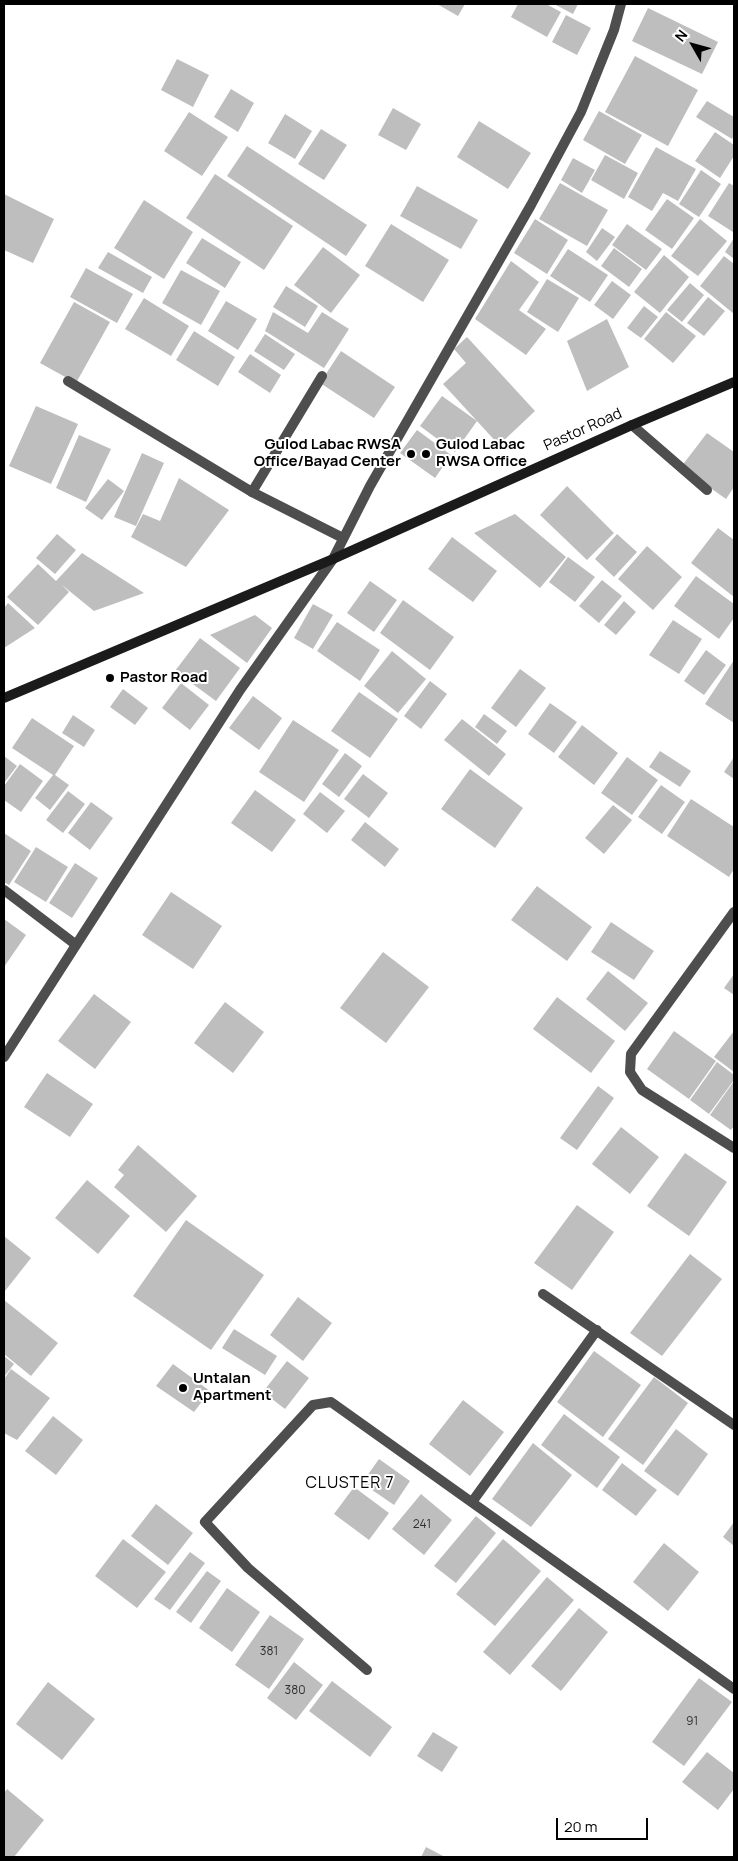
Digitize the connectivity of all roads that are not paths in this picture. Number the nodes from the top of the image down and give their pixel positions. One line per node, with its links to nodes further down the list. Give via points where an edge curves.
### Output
1 (621, 4): 8 (street, via 581,112)
2 (322, 376): 7 (street)
3 (68, 381): 7 (street)
4 (734, 382): 5 (main road, Pastor Road)
5 (632, 425): 6 (street); 9 (main road, Pastor Road)
6 (707, 490)
7 (252, 492): 8 (street)
8 (343, 538): 9 (street)
9 (333, 559): 10 (main road, Pastor Road); 13 (street, via 240,690)
10 (4, 698)
11 (4, 890): 13 (street)
12 (734, 912): 15 (street, via 630,1054 630,1072 642,1090)
13 (75, 944): 14 (street)
14 (4, 1057)
15 (734, 1148)
16 (543, 1294): 17 (street)
17 (597, 1330): 18 (street); 19 (street)
18 (734, 1425)
19 (472, 1502): 20 (street, via 331,1402 313,1405 205,1522 248,1568); 21 (street)
20 (367, 1670)
21 (734, 1689)

